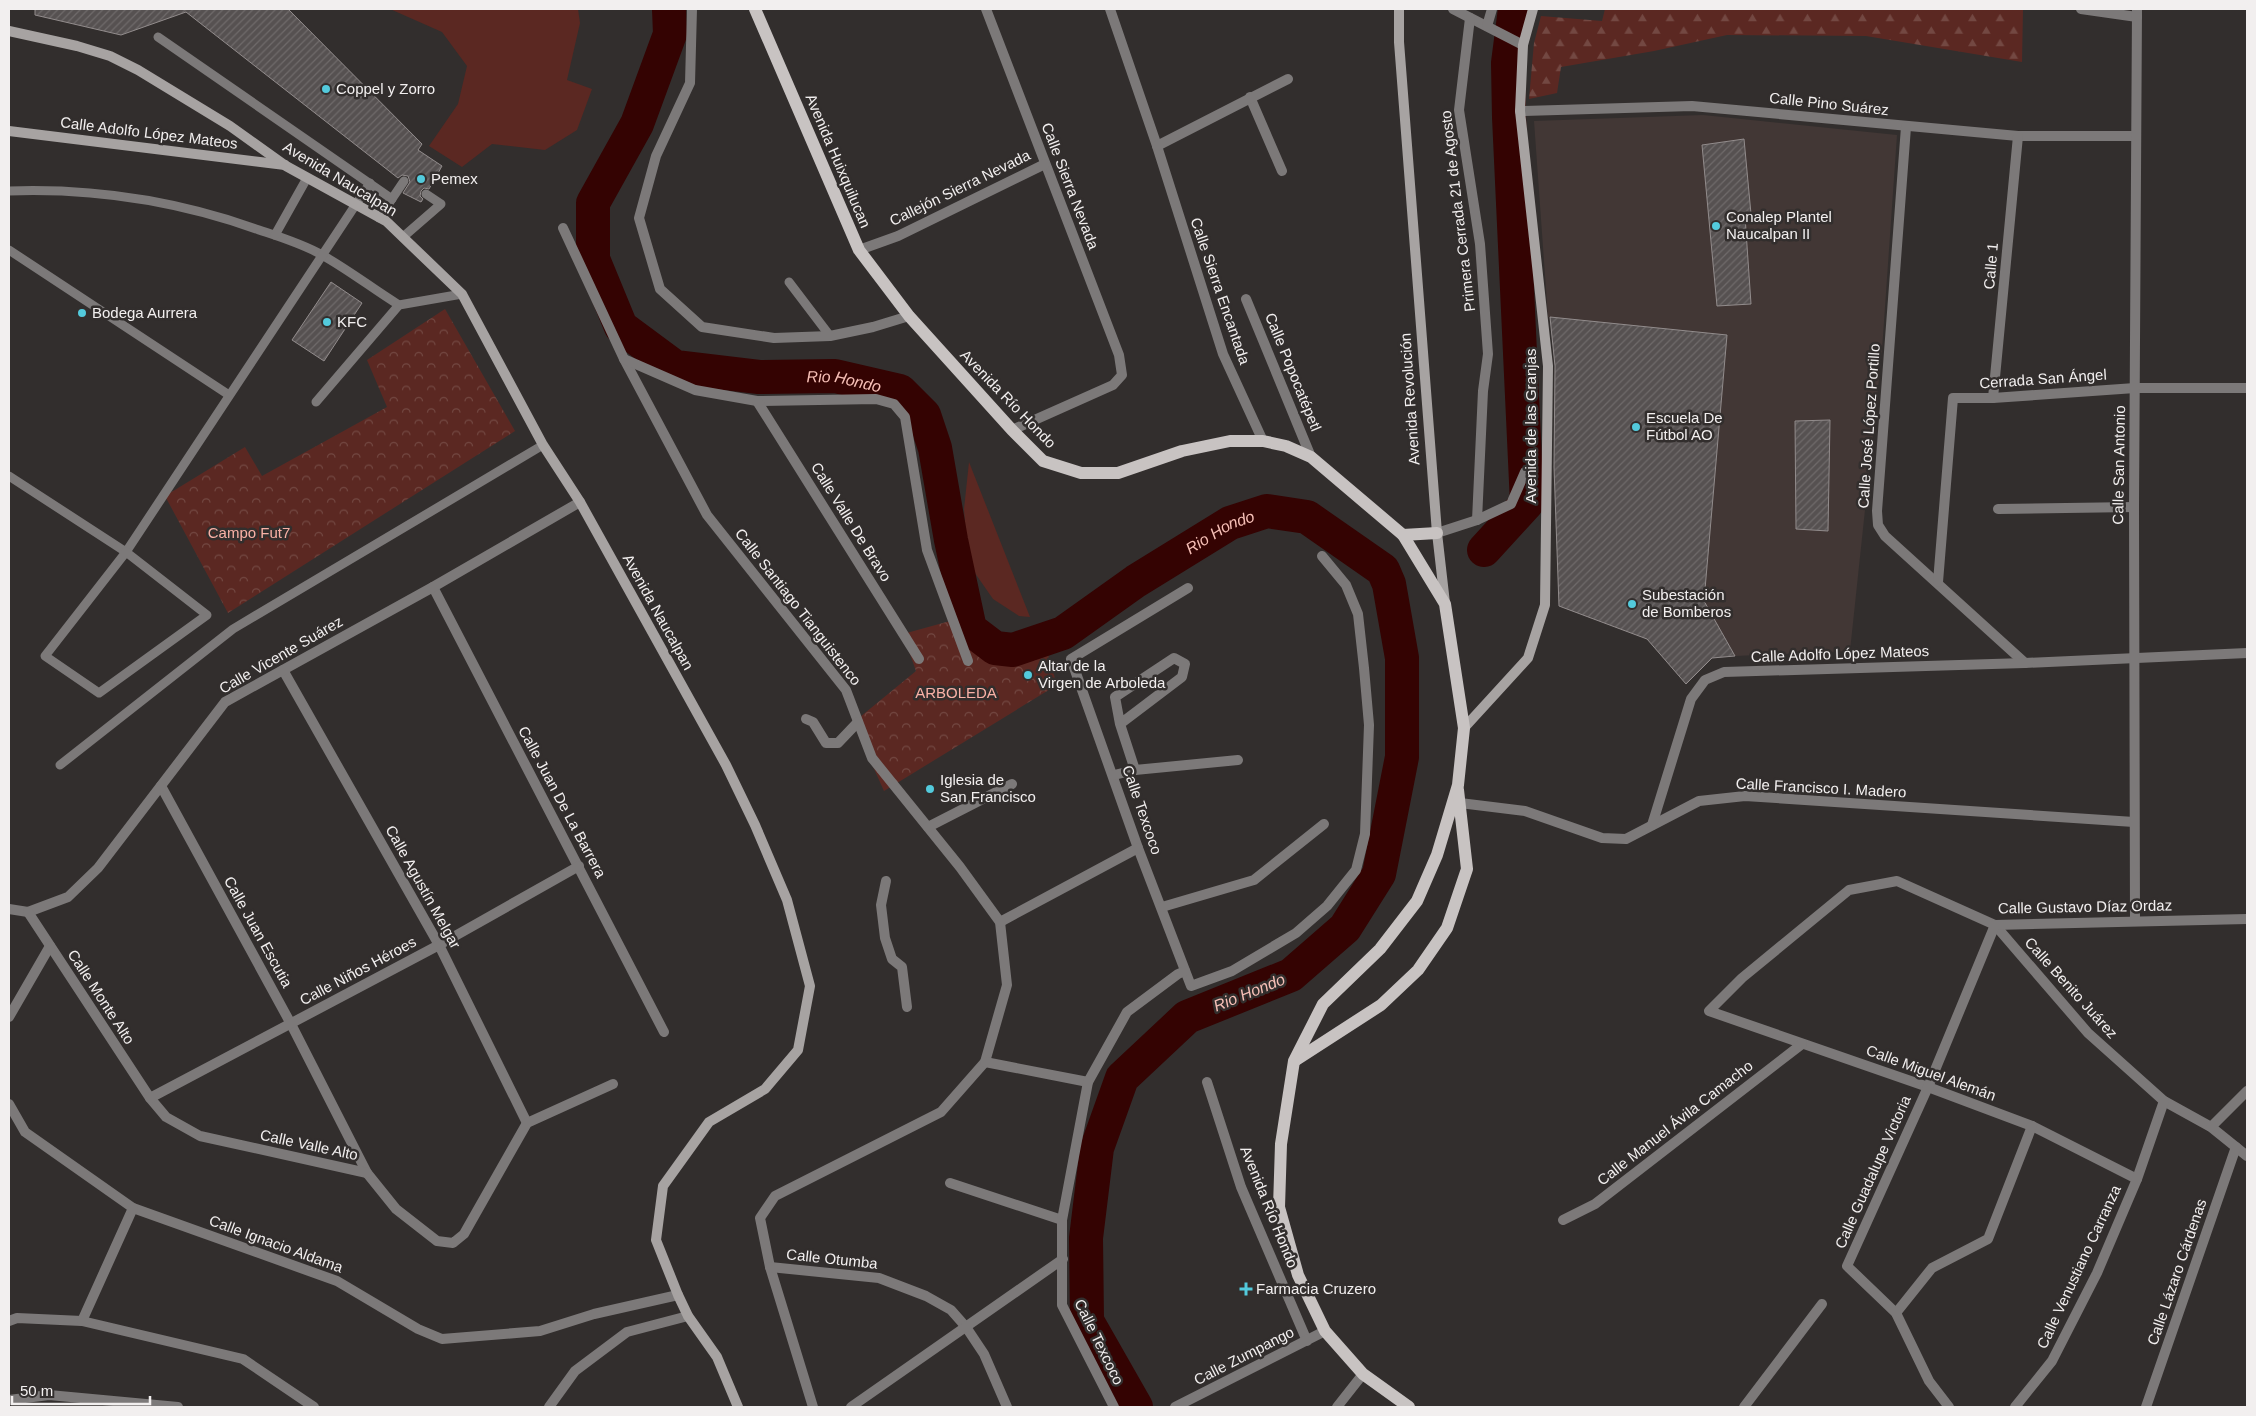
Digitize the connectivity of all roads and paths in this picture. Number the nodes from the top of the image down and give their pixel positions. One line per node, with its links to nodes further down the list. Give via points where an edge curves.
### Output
1 (692, 9): 46 (street, via 690,84 656,156 639,218 660,289 702,328 774,338)
2 (755, 9): 39 (main road, Avenida Huixquilucan)
3 (986, 9): 24 (street, Calle Sierra Nevada)
4 (1110, 9): 23 (street, Calle Sierra Encantada)
5 (1398, 9): 64 (main road, Avenida Revolución)
6 (1453, 9): 11 (street)
7 (1492, 9): 12 (street)
8 (1533, 9): 15 (main road, Avenida de las Granjas)
9 (2081, 9): 10 (street)
10 (2137, 13): 22 (street, Calle San Antonio)
11 (1470, 18): 12 (street); 63 (street, Primera Cerrada 21 de Agosto, via 1459,110 1480,244 1488,354 1483,391)
12 (1487, 26): 15 (street)
13 (9, 31): 25 (main road, Avenida Naucalpan, via 77,46 117,59 190,100)
14 (158, 37): 29 (lane)
15 (1521, 43): 18 (main road, Avenida de las Granjas)
16 (1288, 79): 17 (street)
17 (1250, 97): 23 (street); 26 (street)
18 (1520, 112): 19 (street, Calle Pino Suárez, via 1692,106); 81 (main road, Avenida de las Granjas, via 1548,366 1545,605 1528,658)
19 (1906, 127): 21 (street, Calle Pino Suárez); 68 (street, Calle José López Portillo, via 1877,511 1878,525 1885,536)
20 (9, 131): 25 (main road, Calle Adolfo López Mateos)
21 (2018, 136): 22 (street, Calle Pino Suárez); 51 (street, Calle 1)
22 (2135, 136): 48 (street, Calle San Antonio)
23 (1157, 146): 55 (street, Calle Sierra Encantada, via 1223,354)
24 (1045, 164): 39 (street, Callejón Sierra Nevada, via 898,236); 54 (street, Calle Sierra Nevada, via 1118,355 1122,375 1113,385)
25 (286, 166): 27 (main road, Avenida Naucalpan)
26 (1282, 171)
27 (307, 178): 33 (main road, Avenida Naucalpan); 36 (lane)
28 (404, 181): 32 (lane)
29 (370, 183): 32 (lane); 33 (lane)
30 (9, 191): 36 (lane, via 73,191 177,205)
31 (426, 194): 37 (lane, via 441,204)
32 (392, 199): 34 (lane)
33 (356, 205): 34 (main road, Avenida Naucalpan); 40 (lane)
34 (380, 218): 37 (main road, Avenida Naucalpan)
35 (562, 228): 47 (street, Calle Santiago Tianguistenco)
36 (275, 235): 40 (lane)
37 (403, 237): 42 (main road, Avenida Naucalpan)
38 (9, 250): 50 (lane)
39 (859, 250): 45 (main road, Avenida Huixquilucan)
40 (322, 255): 44 (lane); 50 (lane)
41 (789, 282): 46 (lane)
42 (462, 294): 44 (lane); 56 (main road, Avenida Naucalpan)
43 (1246, 299): 57 (street, Calle Popocatépetl)
44 (398, 305): 53 (lane)
45 (909, 316): 46 (street); 54 (main road, Avenida Río Hondo)
46 (830, 336)
47 (624, 359): 52 (street, via 695,390); 79 (street, Calle Santiago Tianguistenco, via 707,515 846,690)
48 (2135, 388): 49 (street, Cerrada San Ángel); 51 (street, Cerrada San Ángel); 61 (street, Calle San Antonio)
49 (2247, 388)
50 (228, 395): 66 (lane)
51 (1993, 398): 68 (street, Cerrada San Ángel, via 1953,398)
52 (758, 401): 74 (street, Calle Valle De Bravo); 75 (street, via 876,399 894,404 905,418 927,550)
53 (316, 402)
54 (1012, 430): 55 (main road, Avenida Río Hondo, via 1043,461 1081,473 1118,473 1182,451 1230,441)
55 (1263, 441): 57 (main road, Avenida Río Hondo, via 1286,446)
56 (543, 445): 60 (main road, Avenida Naucalpan); 83 (lane, via 233,629)
57 (1311, 457): 65 (main road, Avenida Río Hondo)
58 (1525, 472): 63 (street, via 1511,504)
59 (9, 476): 66 (lane)
60 (580, 502): 69 (street, Calle Vicente Suárez); 136 (main road, Avenida Naucalpan, via 726,765 755,825 787,900 810,986 798,1050 765,1089 709,1122 664,1186 656,1240)
61 (2134, 507): 62 (street); 73 (street, Calle San Antonio)
62 (1998, 509)
63 (1477, 520): 64 (street)
64 (1437, 533): 65 (main road); 71 (main road, Avenida Revolución)
65 (1403, 535): 71 (main road, Avenida Río Hondo)
66 (126, 552): 66 (lane, via 45,656 99,693 207,615)
67 (1322, 556): 106 (street, Calle Texcoco, via 1346,585 1358,614 1364,668 1368,725 1365,834 1356,870 1327,906 1296,933 1232,971 1191,986)
68 (1938, 582): 76 (street, Calle José López Portillo)
69 (433, 588): 77 (street, Calle Vicente Suárez); 95 (street, Calle Juan De La Barrera)
70 (1188, 588): 85 (street, Calle Texcoco, via 1071,659)
71 (1445, 604): 81 (main road, Avenida Revolución)
72 (2247, 653): 73 (street, Calle Adolfo López Mateos)
73 (2133, 658): 76 (street, Calle Adolfo López Mateos); 90 (street, Calle San Antonio)
74 (919, 660)
75 (968, 661)
76 (2026, 663): 92 (street, Calle Adolfo López Mateos, via 1724,672 1705,680 1691,699)
77 (283, 670): 88 (street, Calle Vicente Suárez, via 225,702); 104 (street, Calle Agustín Melgar)
78 (806, 719): 79 (street, via 813,722 826,743 838,742)
79 (858, 722): 93 (street, Calle Santiago Tianguistenco, via 872,758)
80 (1120, 724): 80 (street, via 1182,677 1185,664 1174,658 1115,697); 84 (street)
81 (1464, 728): 87 (main road, Avenida Revolución)
82 (1238, 760): 84 (street)
83 (60, 765)
84 (1136, 770): 85 (street)
85 (1114, 775): 94 (street, Calle Texcoco)
86 (1012, 784): 93 (street)
87 (1458, 785): 89 (main road, Avenida Revolución); 113 (main road, Avenida Revolución, via 1437,855 1417,901 1380,949 1323,1004)
88 (161, 786): 99 (street, Calle Vicente Suárez, via 98,868 68,897); 110 (street, Calle Juan Escutia)
89 (1460, 803): 92 (street, Calle Francisco I. Madero, via 1525,812 1602,838 1626,839); 113 (main road, Avenida Revolución, via 1467,869 1447,928 1418,970 1381,1005)
90 (2134, 822): 92 (street, Calle Francisco I. Madero, via 1745,796 1699,801); 101 (street, Calle San Antonio)
91 (1324, 824): 97 (street, via 1254,880)
92 (1652, 825)
93 (928, 827): 102 (street, Calle Santiago Tianguistenco)
94 (1138, 848): 97 (street, Calle Texcoco); 102 (street)
95 (579, 866): 104 (street, Calle Niños Héroes); 111 (street, Calle Juan De La Barrera)
96 (886, 881): 107 (street, via 882,905 885,938 892,959 902,967)
97 (1162, 907): 106 (street, Calle Texcoco)
98 (9, 908): 99 (street)
99 (28, 912): 105 (street, Calle Monte Alto)
100 (2247, 919): 101 (street, Calle Gustavo Díaz Ordaz)
101 (2135, 921): 103 (street, Calle Gustavo Díaz Ordaz)
102 (1000, 922): 114 (street, via 1007,985)
103 (1995, 926): 108 (street, Calle Gustavo Díaz Ordaz, via 1897,881 1848,890 1742,978); 118 (street, Calle Guadalupe Victoria); 121 (street, Calle Benito Juárez, via 2088,1033)
104 (439, 945): 110 (street, Calle Niños Héroes); 123 (street, Calle Agustín Melgar)
105 (50, 946): 109 (street); 120 (street, Calle Monte Alto)
106 (1185, 972): 115 (street, Calle Texcoco, via 1127,1012)
107 (907, 1007)
108 (1709, 1011): 112 (street, Calle Miguel Alemán)
109 (9, 1017)
110 (291, 1024): 120 (street, Calle Niños Héroes); 128 (street, Calle Juan Escutia)
111 (664, 1032)
112 (1802, 1044): 118 (street, Calle Miguel Alemán); 133 (street, Calle Manuel Ávila Camacho, via 1595,1204)
113 (1294, 1061): 143 (main road, via 1281,1144 1279,1207 1298,1275)
114 (985, 1062): 115 (street); 135 (street, via 941,1112 775,1196 760,1218)
115 (1088, 1082): 132 (street, Calle Texcoco)
116 (1207, 1082): 144 (street, Avenida Río Hondo, via 1241,1187)
117 (613, 1084): 123 (street)
118 (1928, 1087): 124 (street, Calle Miguel Alemán); 138 (street, Calle Guadalupe Victoria, via 1847,1266)
119 (2247, 1090): 125 (street)
120 (150, 1098): 128 (street, Calle Valle Alto, via 166,1117 200,1136)
121 (2164, 1101): 125 (street, Calle Benito Juárez); 129 (street, Calle Venustiano Carranza)
122 (9, 1104): 131 (street, Calle Ignacio Aldama, via 25,1132)
123 (527, 1123): 128 (street, Calle Valle Alto, via 464,1234 453,1243 437,1241 396,1210)
124 (2032, 1126): 129 (street, Calle Miguel Alemán); 138 (street, via 1988,1239 1932,1268)
125 (2211, 1127): 126 (street, Calle Benito Juárez)
126 (2236, 1147): 127 (street, Calle Benito Juárez); 161 (street, Calle Lázaro Cárdenas)
127 (2247, 1156)
128 (367, 1173)
129 (2136, 1179): 160 (street, Calle Venustiano Carranza, via 2097,1273 2052,1361)
130 (950, 1183): 132 (street)
131 (133, 1208): 136 (street, Calle Ignacio Aldama, via 337,1281 418,1329 442,1339 540,1330); 141 (street)
132 (1062, 1220): 134 (street, Calle Texcoco)
133 (1563, 1220)
134 (1063, 1259): 142 (street); 154 (street, Calle Texcoco, via 1062,1305)
135 (770, 1267): 142 (street, Calle Otumba, via 880,1278 951,1310); 151 (street)
136 (678, 1295): 139 (main road, Avenida Naucalpan)
137 (1822, 1304): 158 (street)
138 (1896, 1313): 159 (street, via 1929,1381)
139 (688, 1316): 149 (street, via 627,1332 575,1371); 150 (main road, Avenida Naucalpan, via 717,1357)
140 (9, 1321): 141 (street, via 17,1318)
141 (82, 1322): 148 (street, via 243,1360)
142 (966, 1327): 152 (street); 153 (street, Calle Otumba, via 984,1354)
143 (1325, 1331): 144 (street, Calle Zumpango); 145 (main road)
144 (1307, 1341): 155 (street, Calle Zumpango)
145 (1363, 1374): 156 (street); 157 (main road)
146 (9, 1400): 147 (street, via 49,1395)
147 (178, 1407)
148 (314, 1407)
149 (549, 1407)
150 (738, 1407)
151 (813, 1407)
152 (851, 1407)
153 (1007, 1407)
154 (1114, 1407)
155 (1175, 1407)
156 (1337, 1407)
157 (1409, 1407)
158 (1744, 1407)
159 (1949, 1407)
160 (2015, 1407)
161 (2146, 1407)

